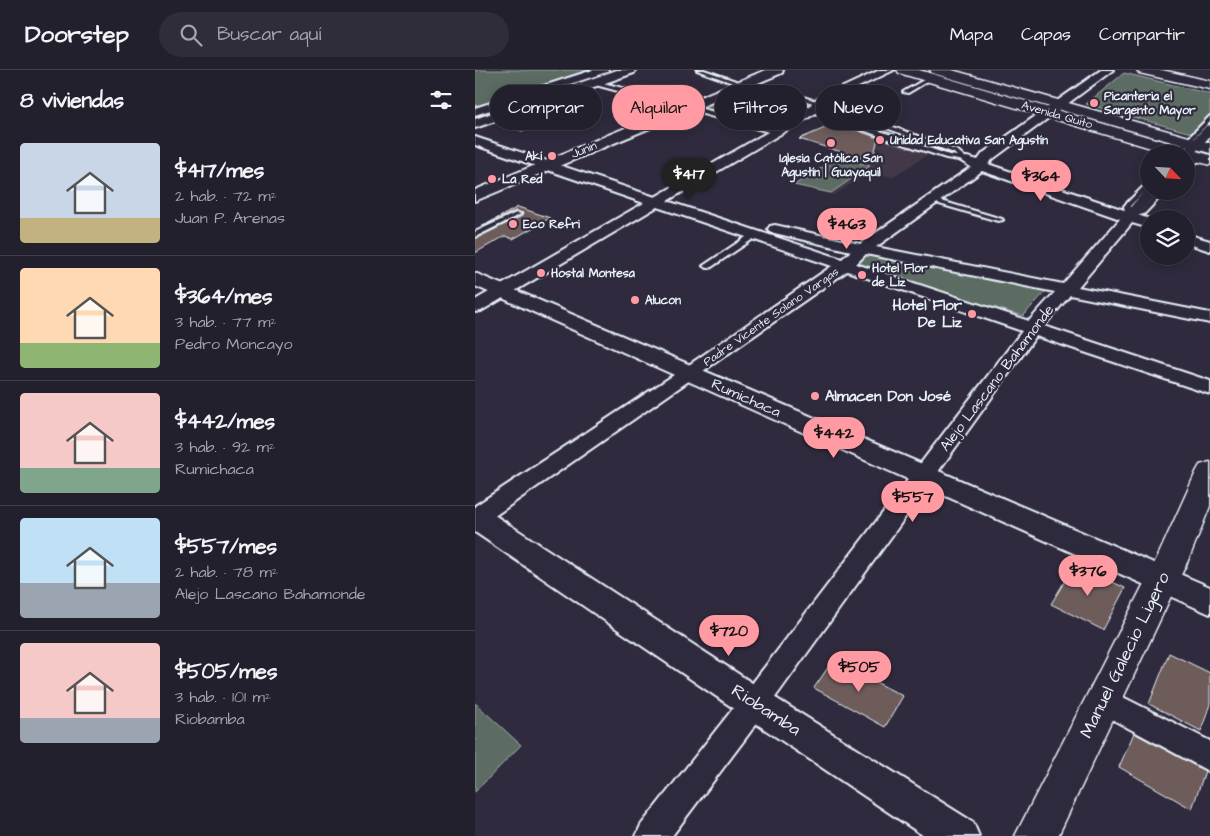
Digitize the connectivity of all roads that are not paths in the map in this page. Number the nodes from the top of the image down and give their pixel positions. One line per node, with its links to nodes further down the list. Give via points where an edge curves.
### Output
1 (603, 70): 11 (street)
2 (629, 70): 12 (street)
3 (699, 70): 13 (lane)
4 (717, 70): 13 (lane)
5 (777, 70): 13 (street, Junín)
6 (889, 70): 18 (street)
7 (904, 70): 10 (main road, Avenida Quito)
8 (1108, 70): 19 (street, Padre Vicente Solano Vargas)
9 (1144, 70): 14 (main road)
10 (934, 74): 16 (lane); 19 (main road, Avenida Quito)
11 (578, 78): 12 (street); 20 (street)
12 (595, 82): 15 (street); 23 (street)
13 (744, 82): 17 (street, Junín); 18 (lane)
14 (1210, 85)
15 (612, 87)
16 (906, 92)
17 (705, 99)
18 (815, 107): 26 (street); 31 (lane, via 939,154); 31 (lane, via 924,140)
19 (1054, 109): 28 (main road, Avenida Quito); 31 (street, Padre Vicente Solano Vargas, via 987,156)
20 (475, 112)
21 (705, 112): 26 (street)
22 (1210, 118): 29 (lane)
23 (475, 124)
24 (1210, 129): 30 (street)
25 (631, 130): 32 (street, Junín)
26 (776, 131): 38 (street)
27 (475, 140): 32 (street)
28 (1169, 145)
29 (1195, 151)
30 (1195, 152)
31 (972, 162): 35 (street, Padre Vicente Solano Vargas); 41 (street)
32 (548, 165): 34 (street, Junín); 38 (street)
33 (1140, 192): 41 (lane, via 1127,206)
34 (475, 196)
35 (931, 200): 40 (lane); 46 (street, Padre Vicente Solano Vargas)
36 (1148, 200): 41 (street, Alejo Lascano Bahamonde)
37 (1154, 200): 41 (lane)
38 (658, 202): 43 (street); 46 (street); 51 (street)
39 (518, 214): 42 (lane)
40 (1000, 220)
41 (1138, 221): 50 (street, Alejo Lascano Bahamonde)
42 (475, 235)
43 (755, 235): 47 (street); 48 (lane)
44 (1195, 241): 45 (street)
45 (1210, 246)
46 (863, 249): 47 (street, Padre Vicente Solano Vargas); 50 (street)
47 (845, 265): 54 (street); 55 (street, Padre Vicente Solano Vargas)
48 (707, 266)
49 (475, 279): 51 (street, Rumichaca)
50 (1065, 289): 53 (street); 54 (street, Alejo Lascano Bahamonde)
51 (502, 291): 52 (street); 55 (street, Rumichaca)
52 (475, 307)
53 (1210, 318)
54 (1033, 328): 56 (street); 58 (street, Alejo Lascano Bahamonde)
55 (690, 373): 58 (street, Rumichaca); 59 (street, Padre Vicente Solano Vargas)
56 (1210, 388)
57 (1210, 472): 60 (main road, Manuel Galecio Ligero)
58 (924, 476): 60 (street, Rumichaca); 63 (street, Alejo Lascano Bahamonde)
59 (475, 517): 63 (street, Riobamba)
60 (1162, 580): 61 (street, Rumichaca); 62 (main road, Manuel Galecio Ligero)
61 (1210, 601)
62 (1103, 700): 64 (street); 67 (main road, Manuel Galecio Ligero)
63 (754, 703): 65 (street, Alejo Lascano Bahamonde); 66 (street, Riobamba)
64 (1210, 757)
65 (652, 836)
66 (959, 836)
67 (1036, 836)

